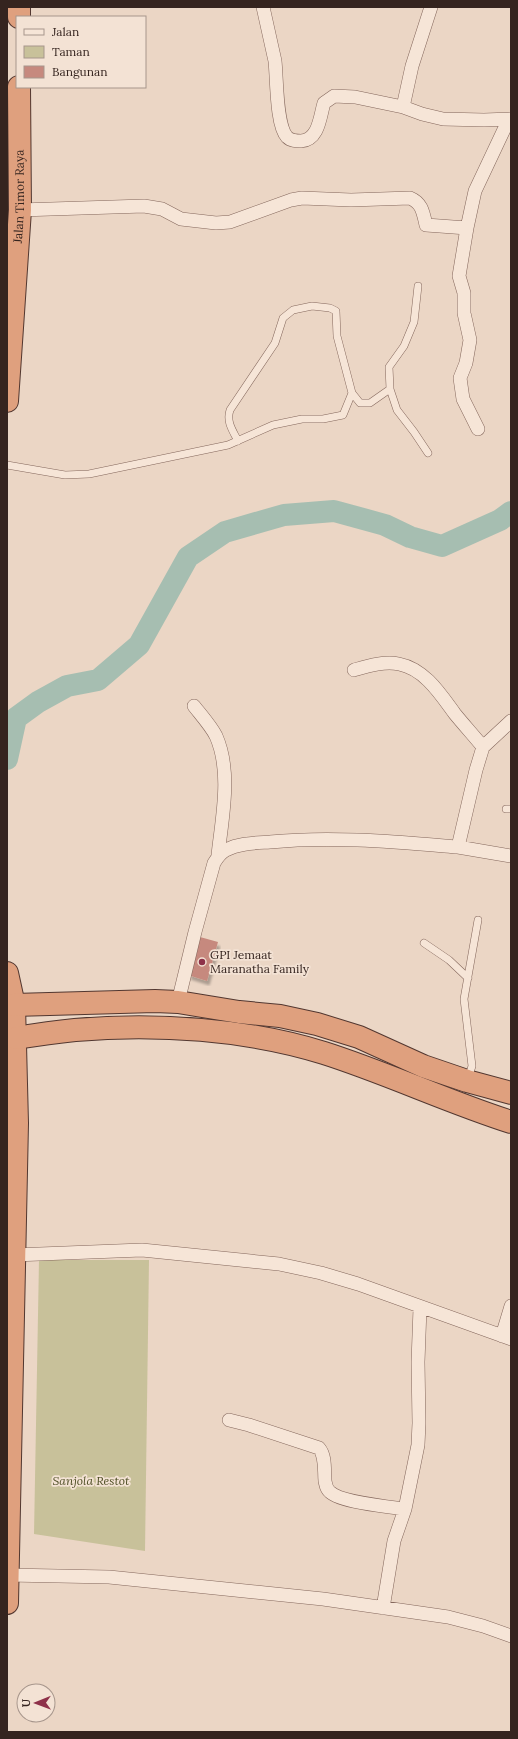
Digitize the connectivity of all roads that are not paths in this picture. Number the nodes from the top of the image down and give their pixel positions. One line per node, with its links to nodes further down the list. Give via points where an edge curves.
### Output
1 (263, 7): 4 (street, via 275,62 282,125 287,137 294,141 305,141 313,137 324,102 334,96 355,97)
2 (431, 7): 4 (street, via 412,66)
3 (20, 88): 6 (highway, Jalan Timor Raya)
4 (404, 107): 5 (street, via 443,119)
5 (510, 119): 7 (street, via 475,191)
6 (20, 210): 7 (street, via 144,206 162,210 181,219 216,223 230,222 302,198 410,198 420,205 426,224); 11 (highway, Jalan Timor Raya)
7 (467, 228): 12 (street, via 459,276 464,293 464,313 470,340 460,378 463,399)
8 (418, 286): 9 (lane, via 414,322 404,346 389,367)
9 (390, 389): 10 (lane, via 370,403 360,403); 14 (lane, via 397,410)
10 (352, 393): 13 (lane, via 343,415 273,425); 13 (lane, via 337,336 336,311 312,306 293,310 283,318 275,343 230,410 230,425)
11 (7, 401)
12 (478, 429)
13 (238, 441): 15 (lane, via 89,474 65,475)
14 (428, 453)
15 (7, 465)
16 (354, 670): 19 (street, via 384,663 398,663 410,667 432,684)
17 (194, 706): 21 (street, via 215,736 223,759 224,790)
18 (511, 721): 19 (street)
19 (483, 747): 20 (street)
20 (458, 847): 21 (street, via 300,839 242,845 226,850); 22 (street)
21 (218, 856): 27 (street, via 195,932)
22 (511, 856)
23 (478, 920): 26 (lane)
24 (424, 943): 26 (lane, via 449,960)
25 (7, 973): 28 (highway)
26 (468, 978): 32 (lane, via 464,999 472,1066)
27 (178, 1002): 28 (highway); 29 (highway, via 280,1016)
28 (14, 1005): 30 (highway)
29 (352, 1035): 31 (highway); 32 (highway)
30 (16, 1038): 31 (highway, via 101,1028 194,1030 295,1045); 35 (highway)
31 (344, 1060): 34 (highway, via 470,1109)
32 (467, 1082): 33 (highway)
33 (511, 1093)
34 (511, 1122)
35 (14, 1255): 37 (street, via 142,1250 279,1264 358,1284); 41 (highway)
36 (511, 1306): 38 (street)
37 (420, 1308): 38 (street); 40 (street, via 418,1438)
38 (506, 1337)
39 (228, 1420): 40 (street, via 319,1448 323,1457 326,1487 335,1496)
40 (405, 1509): 43 (street, via 394,1541)
41 (8, 1575): 42 (highway); 43 (street, via 109,1577 323,1599)
42 (7, 1604)
43 (383, 1608): 44 (street, via 448,1617)
44 (511, 1636)

